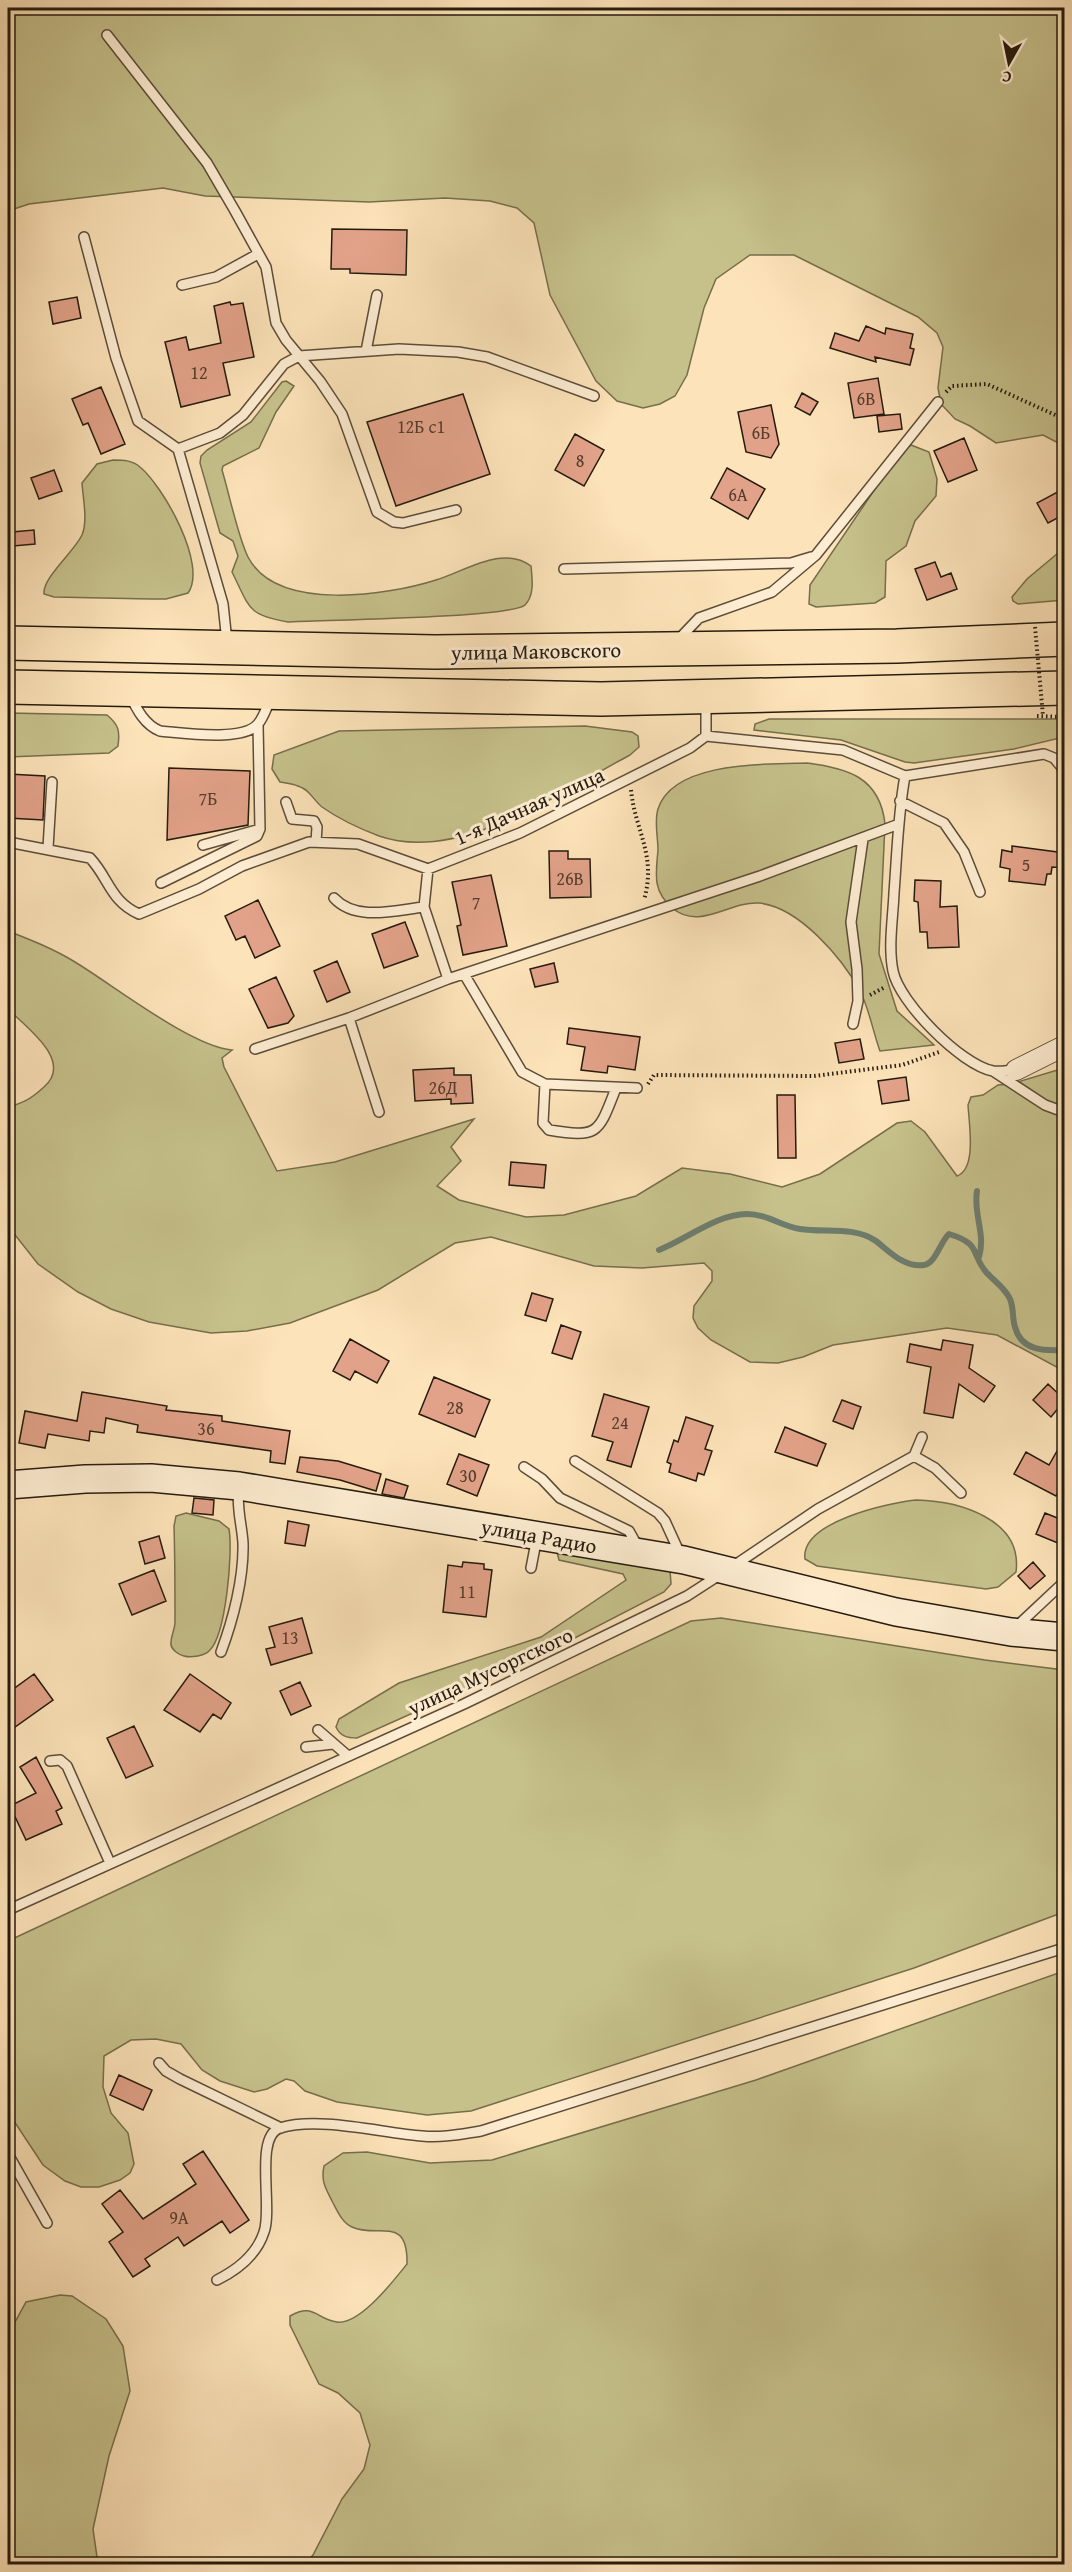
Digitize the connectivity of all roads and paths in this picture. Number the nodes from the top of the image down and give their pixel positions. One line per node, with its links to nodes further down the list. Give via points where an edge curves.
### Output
1 (106, 35): 3 (lane, via 207,164)
2 (84, 237): 11 (lane, via 116,358 138,421)
3 (258, 254): 4 (lane, via 216,277); 7 (lane, via 266,267 276,323)
4 (182, 285)
5 (377, 295): 6 (lane)
6 (366, 351): 7 (lane); 8 (lane, via 429,349 487,357)
7 (298, 356): 11 (lane, via 284,364 243,415 220,433); 12 (lane, via 342,414 377,512 403,523)
8 (594, 396)
9 (938, 402): 10 (path, via 952,386 987,384); 13 (lane)
10 (1065, 419)
11 (178, 449): 18 (lane, via 223,603)
12 (456, 510)
13 (816, 555): 14 (lane, via 791,563); 19 (lane, via 772,592 699,618)
14 (564, 569)
15 (1035, 627): 25 (path, bridge, via 1043,716)
16 (1065, 639): 19 (highway, улица Маковского)
17 (8, 643): 18 (highway, улица Маковского)
18 (227, 647): 19 (highway, улица Маковского, via 435,652)
19 (669, 650)
20 (8, 687): 22 (highway, улица Маковского)
21 (1065, 688): 24 (highway, улица Маковского)
22 (127, 690): 23 (highway, улица Маковского); 26 (lane, via 141,715 160,731 232,734)
23 (273, 693): 24 (highway, улица Маковского, via 601,699); 26 (lane)
24 (706, 696): 27 (lane)
25 (1065, 717)
26 (258, 724): 35 (lane)
27 (706, 736): 29 (lane, via 843,750); 30 (lane, 1-я Дачная улица)
28 (1065, 770): 29 (lane, via 1044,754)
29 (905, 776): 32 (lane)
30 (630, 780): 41 (lane, 1-я Дачная улица, via 520,833); 46 (path, via 648,874 644,899)
31 (52, 782): 40 (lane)
32 (900, 801): 34 (lane); 43 (lane, via 944,823 964,852)
33 (286, 802): 38 (lane, via 292,819 314,821)
34 (899, 824): 36 (lane); 49 (lane, via 891,956)
35 (260, 830): 39 (lane); 42 (lane, via 251,842)
36 (862, 839): 46 (lane); 50 (lane, via 851,922)
37 (8, 842): 40 (lane)
38 (316, 842): 40 (lane, via 273,852 139,914 113,892 90,858); 41 (lane, via 358,844)
39 (203, 845)
40 (48, 848)
41 (428, 869): 45 (lane)
42 (161, 883)
43 (981, 892)
44 (334, 898): 45 (lane, via 359,911)
45 (424, 907): 48 (lane)
46 (623, 921): 47 (lane)
47 (464, 974): 48 (lane); 58 (lane, via 522,1072)
48 (448, 979): 51 (lane)
49 (896, 981): 50 (path); 53 (lane, via 907,1000)
50 (858, 1001): 52 (lane)
51 (349, 1018): 55 (lane); 61 (lane)
52 (853, 1024)
53 (950, 1046): 57 (lane); 60 (path, via 933,1056 902,1065 814,1076 654,1076)
54 (1065, 1046): 56 (street)
55 (255, 1049)
56 (1016, 1070): 57 (lane)
57 (993, 1071): 62 (lane, via 1045,1105)
58 (545, 1084): 59 (lane); 59 (lane, via 543,1123 549,1130 581,1136 593,1132 605,1117)
59 (616, 1088): 60 (lane)
60 (637, 1088)
61 (379, 1112)
62 (1065, 1112)
63 (922, 1437): 64 (lane)
64 (914, 1456): 69 (lane, via 935,1468); 74 (lane, улица Мусоргского, via 818,1509)
65 (575, 1461): 72 (lane, via 658,1513)
66 (524, 1467): 71 (lane, via 560,1498 629,1531)
67 (8, 1485): 68 (main road, улица Радио, via 151,1478)
68 (239, 1486): 70 (main road, улица Радио); 78 (lane, via 242,1564)
69 (961, 1493)
70 (537, 1535): 71 (main road, улица Радио); 73 (lane)
71 (642, 1554): 72 (main road, улица Радио)
72 (684, 1560): 74 (main road, улица Радио)
73 (531, 1568)
74 (727, 1571): 76 (main road, улица Радио, via 896,1612); 82 (lane, улица Мусоргского, via 687,1596)
75 (1065, 1582): 76 (lane)
76 (1011, 1632): 77 (main road, улица Радио)
77 (1065, 1637)
78 (221, 1652)
79 (318, 1730): 80 (lane)
80 (333, 1744): 81 (lane); 82 (lane)
81 (306, 1747)
82 (348, 1756): 84 (lane, улица Мусоргского)
83 (50, 1761): 84 (lane, via 60,1760 67,1766)
84 (110, 1863): 85 (lane, улица Мусоргского)
85 (8, 1910)
86 (1065, 1948): 88 (lane, via 481,2131 447,2137 351,2127)
87 (159, 2063): 88 (lane, via 166,2072)
88 (281, 2128): 91 (lane, via 269,2137 266,2148 265,2230 243,2264)
89 (8, 2154): 90 (lane)
90 (47, 2223)
91 (217, 2280)

